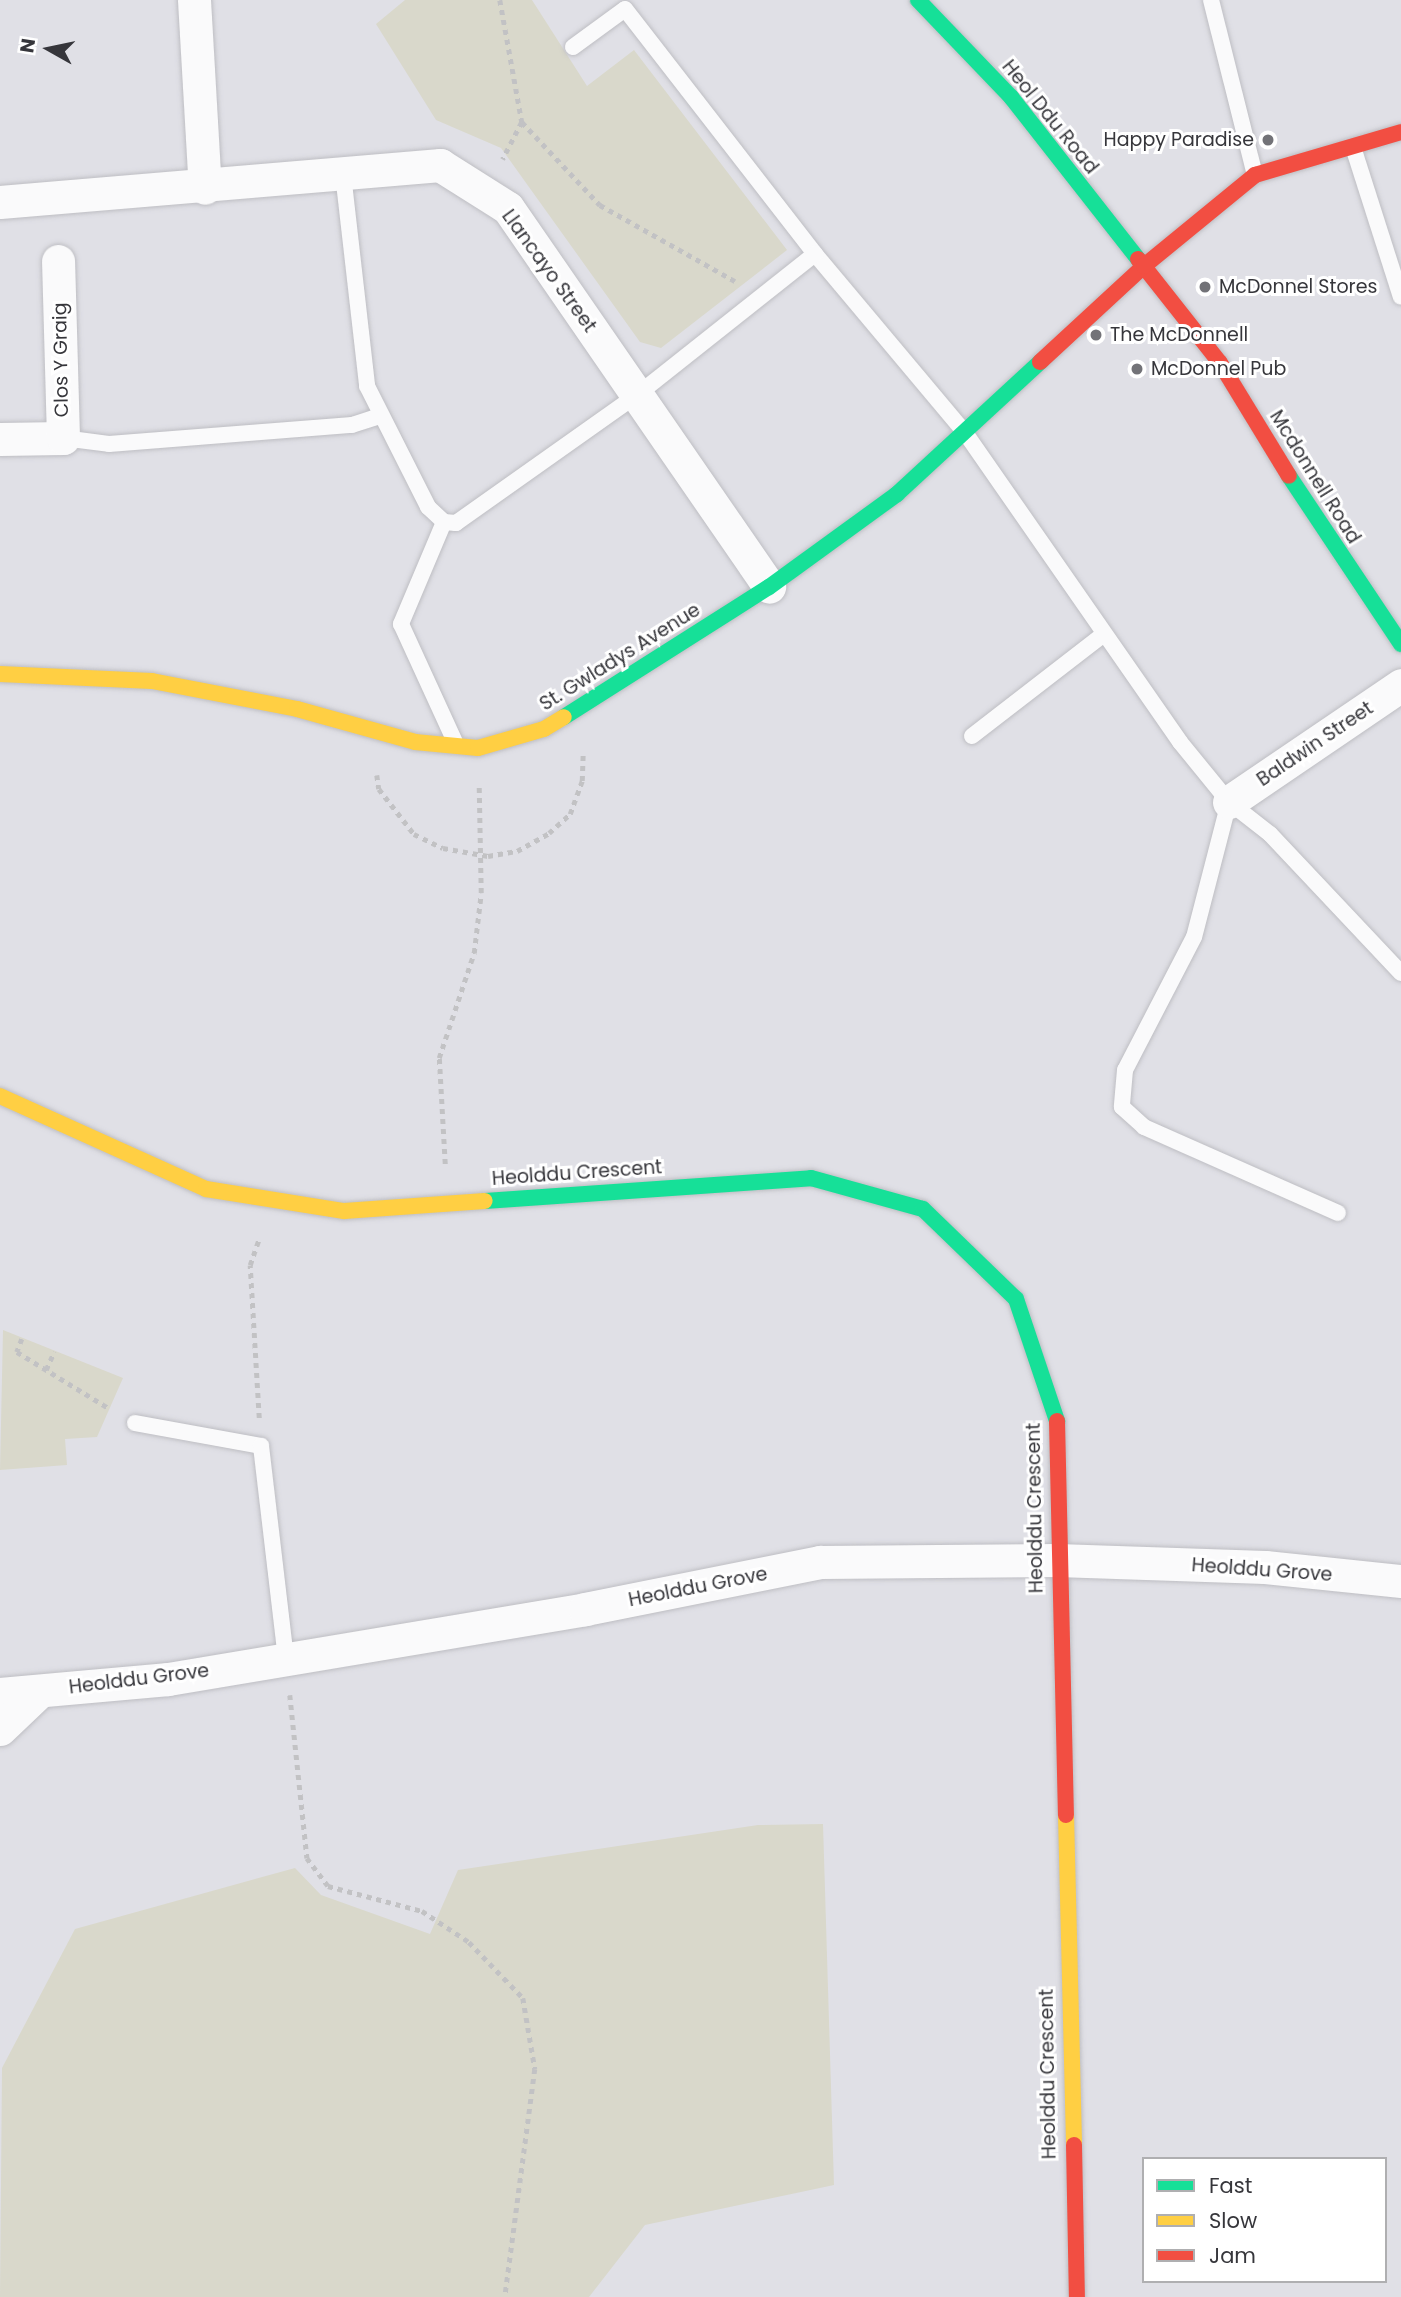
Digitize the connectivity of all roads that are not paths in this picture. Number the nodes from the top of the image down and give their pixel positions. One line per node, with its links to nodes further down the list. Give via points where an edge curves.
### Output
1 (194, 0): 9 (street)
2 (918, 0): 13 (street, Heol Ddu Road, via 1011,97)
3 (1211, 0): 8 (lane)
4 (573, 47): 11 (lane, via 625,9)
5 (1401, 132): 6 (street)
6 (1353, 147): 8 (street); 14 (lane)
7 (344, 174): 9 (street, Llancayo Street); 15 (street, Llancayo Street, via 440,165 508,208); 16 (lane, via 368,386)
8 (1255, 175): 13 (street, St. Gwladys Avenue)
9 (205, 188): 10 (street, Llancayo Street)
10 (0, 202)
11 (815, 254): 15 (lane); 17 (lane)
12 (58, 261): 18 (street, Clos Y Graig)
13 (1143, 266): 17 (street, St. Gwladys Avenue); 23 (street, Mcdonnell Road, via 1220,363 1312,515)
14 (1401, 297)
15 (637, 395): 20 (lane, via 456,523); 21 (street, Llancayo Street)
16 (379, 416): 18 (lane, via 352,425 109,444); 20 (lane, via 428,507)
17 (966, 434): 21 (street, St. Gwladys Avenue, via 897,494); 22 (lane)
18 (63, 438): 19 (street, Clos Y Graig)
19 (0, 439)
20 (444, 522): 27 (lane, via 401,624)
21 (769, 587): 27 (street, St. Gwladys Avenue, via 544,729 478,748)
22 (1104, 634): 26 (lane); 28 (lane)
23 (1401, 644)
24 (0, 674): 27 (street, St. Gwladys Avenue, via 152,681 297,709 415,742)
25 (1401, 685): 28 (street, Baldwin Street)
26 (972, 736)
27 (457, 746)
28 (1229, 802): 29 (lane, via 1270,834); 31 (lane, via 1194,937 1125,1070 1122,1107 1144,1127)
29 (1401, 974)
30 (0, 1096): 33 (street, Heolddu Crescent, via 206,1189 344,1211 811,1178 923,1209 1016,1299 1056,1422)
31 (1338, 1213)
32 (135, 1423): 35 (lane, via 261,1446)
33 (1057, 1560): 34 (street, Heolddu Grove, via 1265,1567); 35 (street, Heolddu Grove, via 820,1562 584,1609); 39 (street, Heolddu Crescent)
34 (1401, 1581)
35 (286, 1659): 36 (street, Heolddu Grove, via 168,1679)
36 (40, 1690): 37 (street, Heolddu Grove); 38 (street)
37 (0, 1694)
38 (0, 1729)
39 (1077, 2297)

